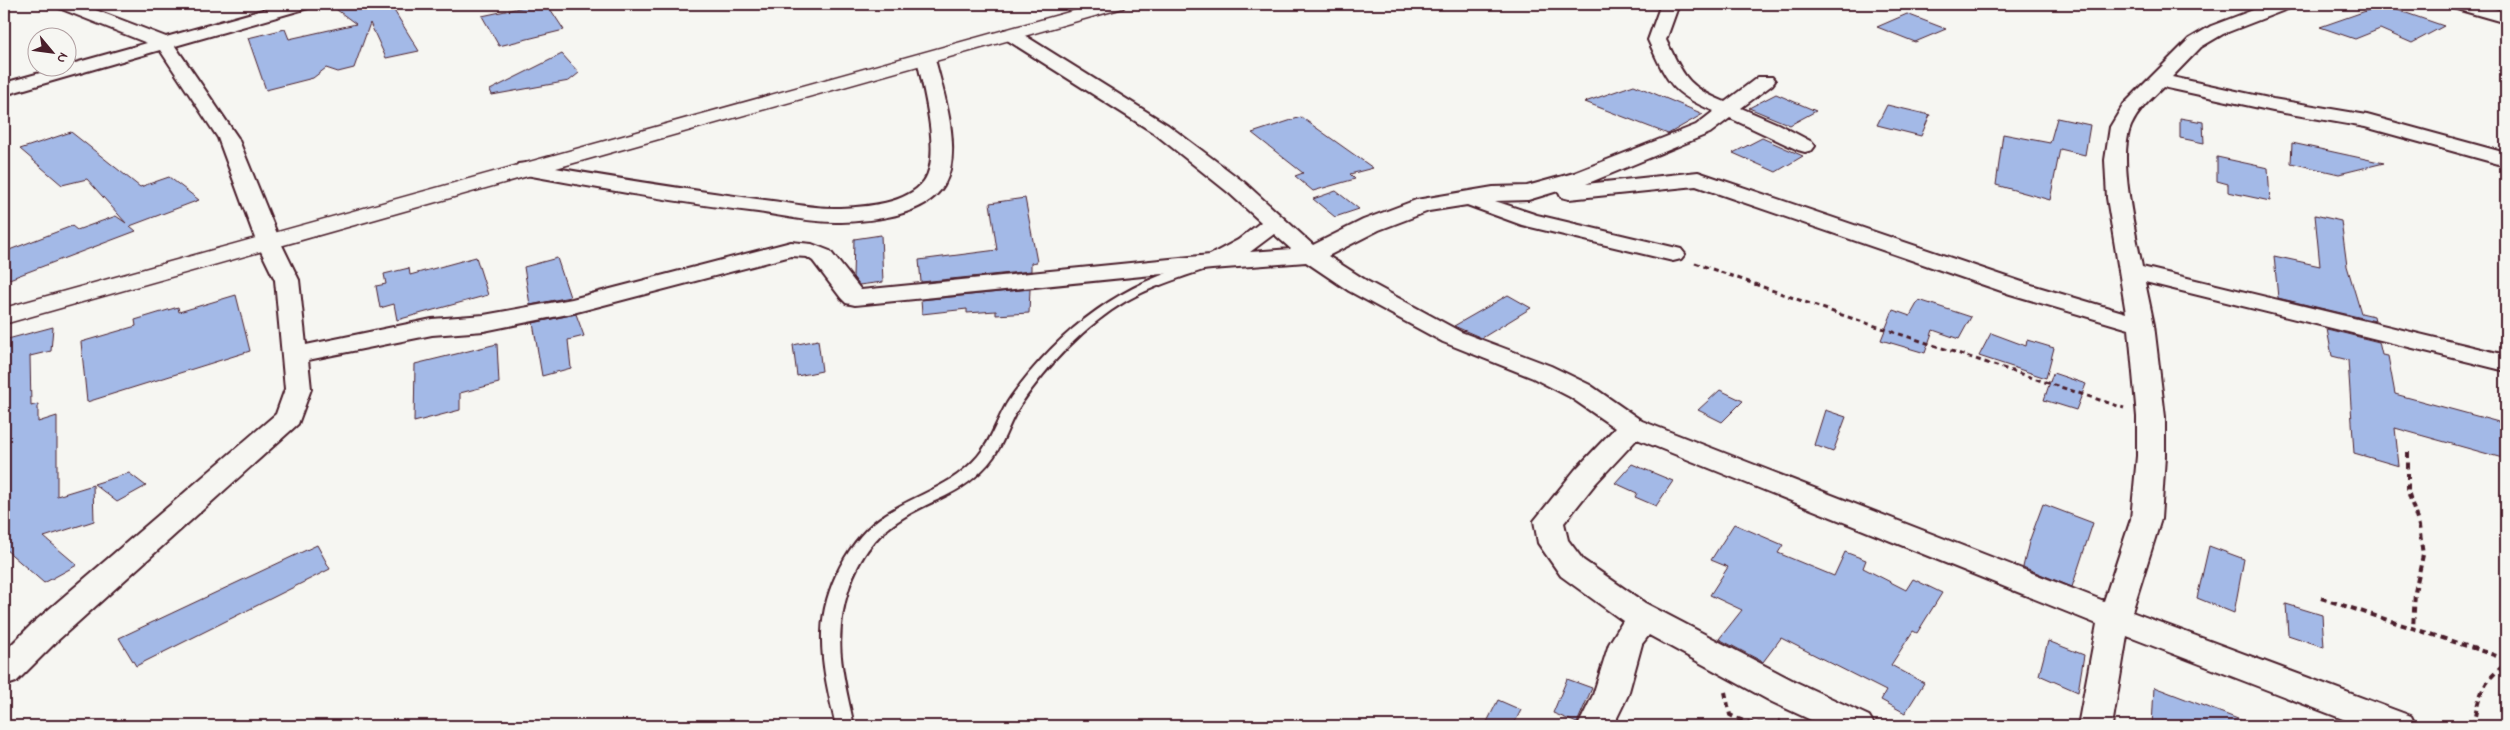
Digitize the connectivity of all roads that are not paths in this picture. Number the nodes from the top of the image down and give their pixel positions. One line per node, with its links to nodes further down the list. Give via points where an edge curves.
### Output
1 (65, 4): 9 (street)
2 (302, 4): 9 (street)
3 (1116, 4): 8 (street)
4 (1670, 4): 14 (street, via 1657,40 1675,78 1699,98)
5 (2284, 4): 11 (street, via 2204,36)
6 (2459, 4): 7 (street)
7 (2506, 18)
8 (1010, 34): 10 (street); 20 (street, via 1162,129 1237,188)
9 (164, 43): 13 (street); 21 (street, via 228,138)
10 (926, 59): 17 (street); 17 (street, via 941,148 939,169 933,185 919,196 877,211 840,215 694,198)
11 (2158, 80): 16 (street, via 2367,121); 25 (street, via 2131,108 2120,127 2116,160 2118,198)
12 (1765, 81): 14 (street)
13 (4, 89)
14 (1726, 110): 15 (street); 18 (street, via 1703,129 1582,178)
15 (1806, 146)
16 (2506, 160)
17 (526, 169): 21 (street)
18 (1528, 194): 19 (street); 27 (street, via 1698,179 2020,289)
19 (1467, 198): 22 (street, via 1530,220); 23 (street, via 1424,205 1371,225)
20 (1274, 223): 23 (street); 24 (street, via 1246,245)
21 (268, 241): 26 (street); 28 (street, via 287,280)
22 (1673, 254)
23 (1311, 255): 24 (street); 30 (street, via 1358,286 1452,337 1542,372 1580,391)
24 (1212, 262): 28 (street, via 855,298 847,292 828,260 814,251 792,250 573,306 484,323 432,327); 34 (lane, via 1111,304 1087,323 1030,385 1008,414 989,453 972,471 944,492 905,509 878,526 857,547 842,582 831,621 833,670)
25 (2132, 272): 27 (street); 29 (street)
26 (4, 316)
27 (2141, 326): 31 (street, via 2151,417 2146,519)
28 (296, 355): 33 (street, via 298,389 288,418 45,632)
29 (2506, 363)
30 (1632, 427): 31 (street); 32 (street, via 1549,521 1553,543 1572,568)
31 (2114, 618): 37 (street); 38 (street)
32 (1645, 619): 35 (street, via 1632,629 1626,641 1612,690); 36 (street, via 1784,692)
33 (4, 673)
34 (845, 726)
35 (1595, 726)
36 (1857, 726)
37 (2095, 726)
38 (2399, 726)

